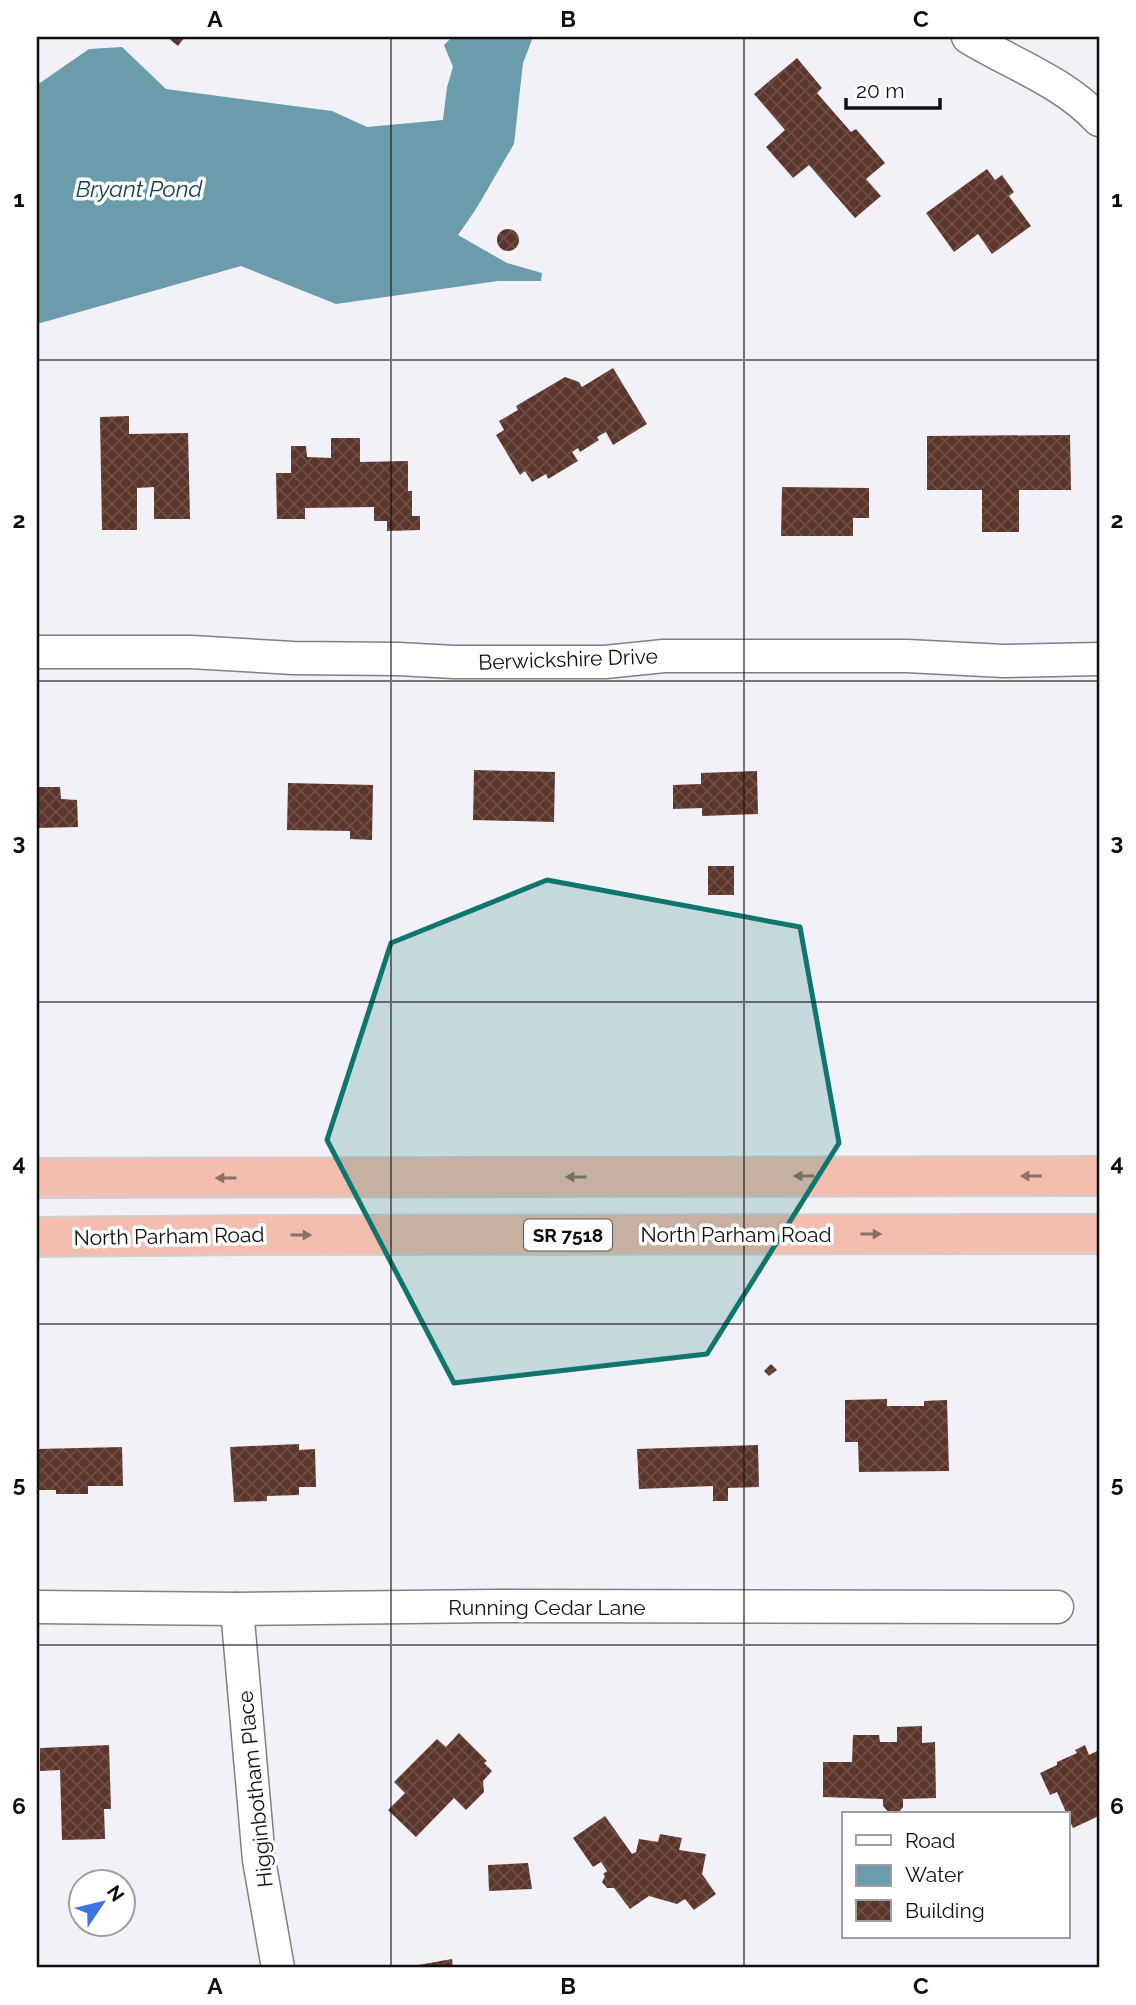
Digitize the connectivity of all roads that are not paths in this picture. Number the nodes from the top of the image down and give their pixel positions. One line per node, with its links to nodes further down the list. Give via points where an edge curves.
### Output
1 (968, 37): 2 (street, via 1051,81)
2 (1099, 120)
3 (37, 652): 4 (street, Berwickshire Drive, via 191,652 454,663 605,662 664,656)
4 (1099, 659)
5 (1099, 1176): 6 (highway, one-way to 6)
6 (37, 1178)
7 (1099, 1234): 8 (highway, North Parham Road / SR 7518, one-way to 7)
8 (37, 1237)
9 (37, 1607): 11 (street, Running Cedar Lane)
10 (1057, 1607): 11 (street, Running Cedar Lane)
11 (237, 1609): 12 (street, Higginbotham Place, via 259,1860)
12 (278, 1968)

